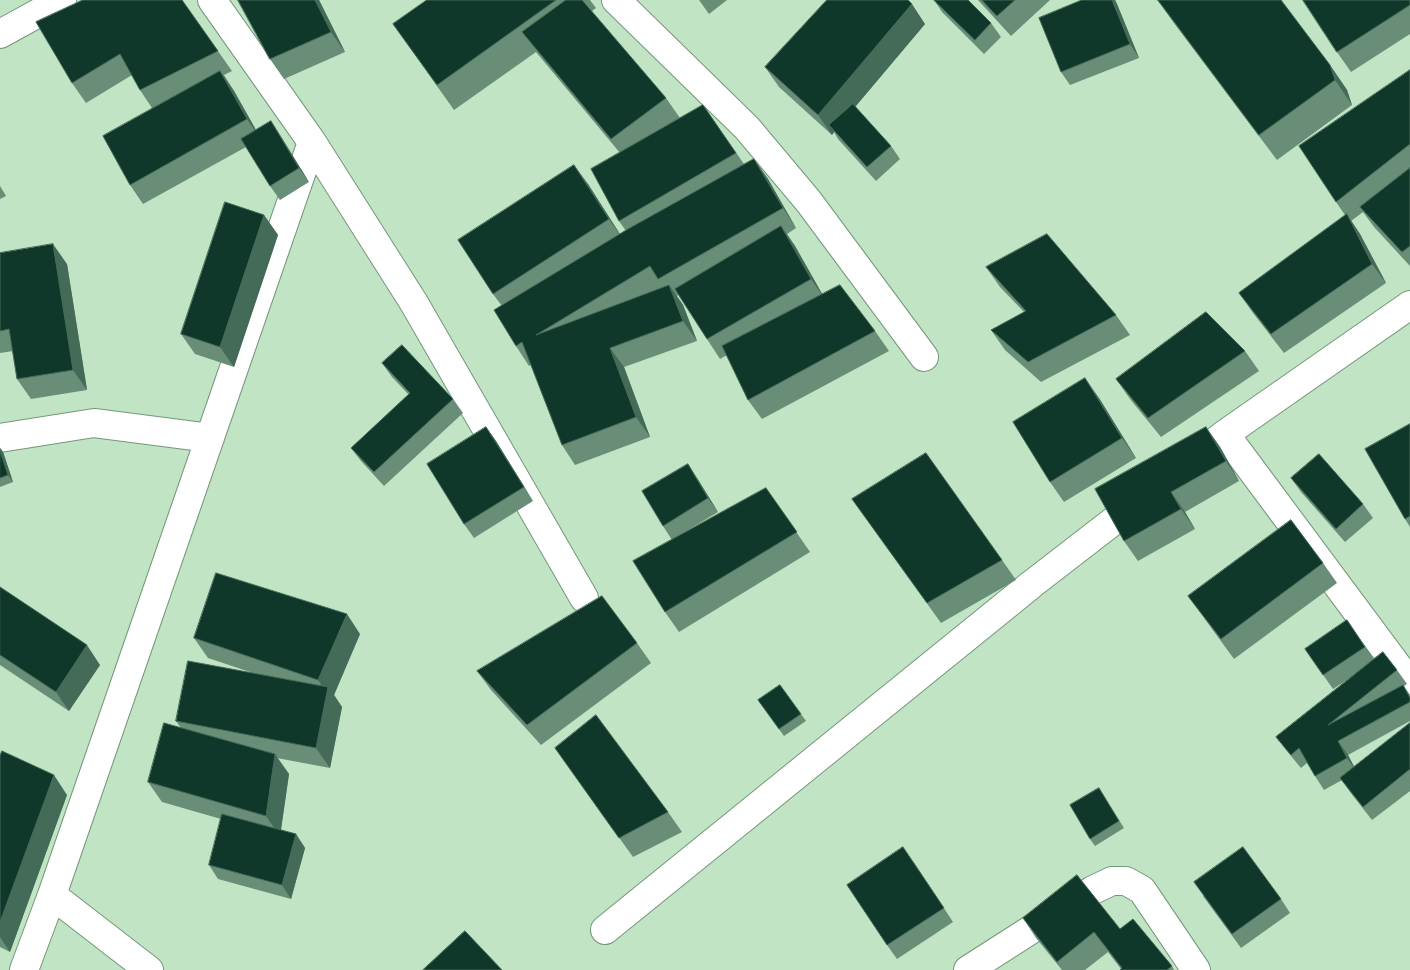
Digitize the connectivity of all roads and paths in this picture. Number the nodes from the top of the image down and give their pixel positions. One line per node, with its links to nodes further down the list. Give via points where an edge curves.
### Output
1 (62, 0): 4 (street)
2 (212, 0): 5 (street)
3 (616, 0): 7 (street, via 747,128 809,202)
4 (0, 34)
5 (312, 142): 10 (street); 11 (street, via 414,303)
6 (1410, 305): 8 (street)
7 (924, 356)
8 (1225, 434): 12 (street); 14 (street, via 1032,584)
9 (0, 438): 10 (street, via 94,423)
10 (210, 438): 13 (street)
11 (584, 598)
12 (1410, 683)
13 (52, 895): 15 (street); 16 (street)
14 (605, 930)
15 (24, 970)
16 (149, 970)
17 (968, 970): 18 (street, via 1112,881 1126,881 1142,890)
18 (1196, 970)

